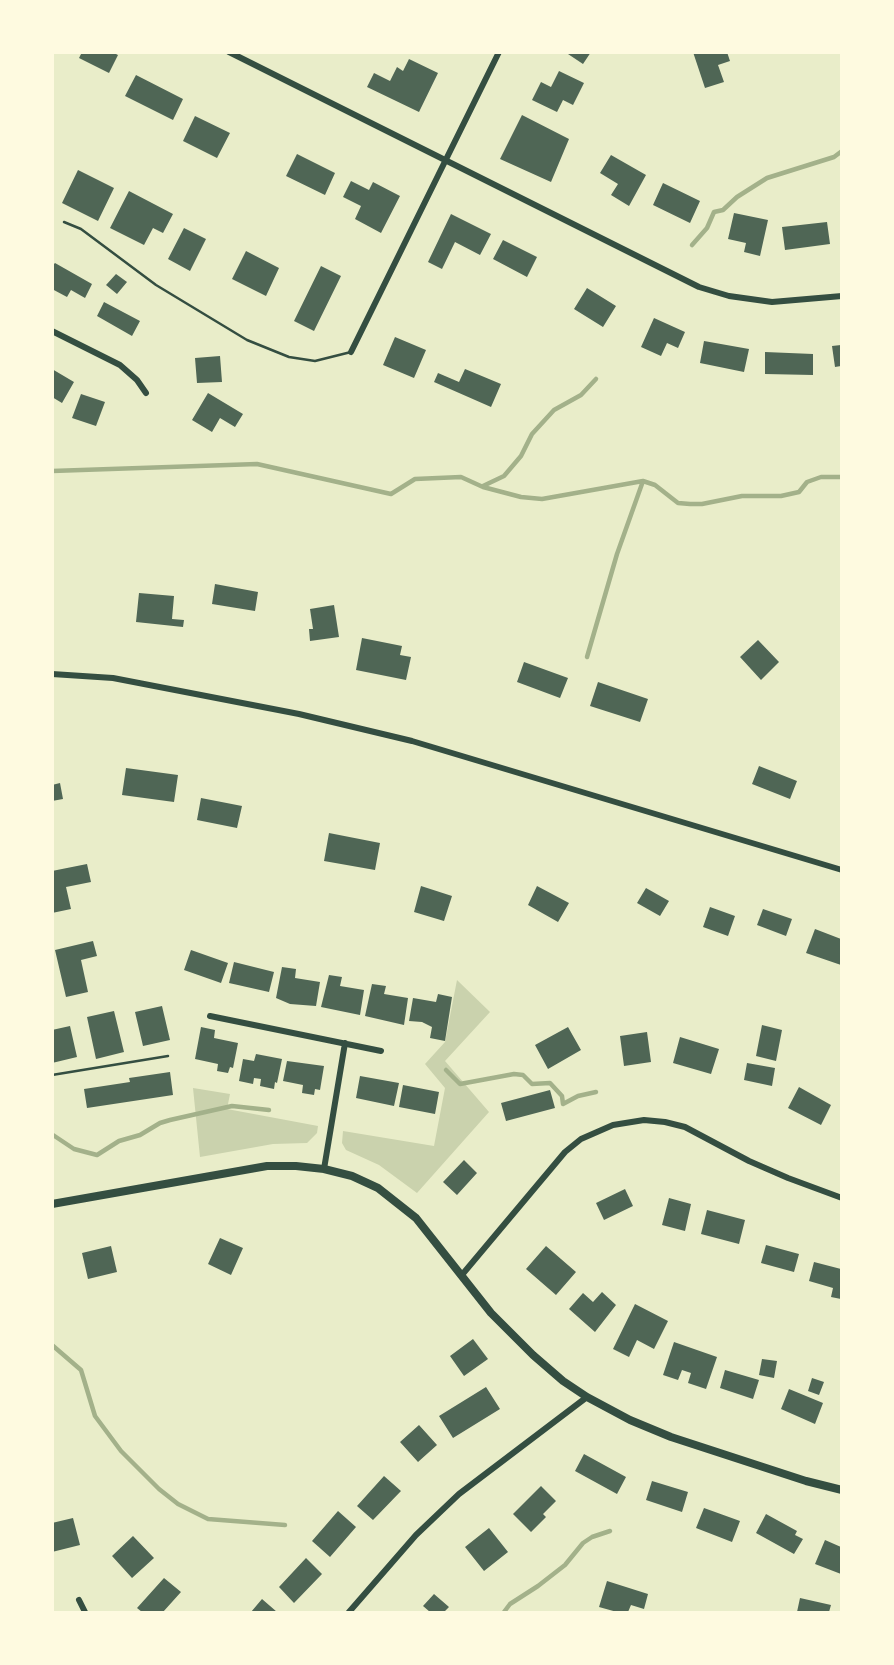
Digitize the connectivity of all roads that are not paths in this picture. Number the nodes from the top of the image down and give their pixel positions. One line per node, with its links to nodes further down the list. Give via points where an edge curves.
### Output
1 (229, 52): 3 (street)
2 (499, 52): 3 (street)
3 (445, 161): 5 (street, via 699,287 772,302); 7 (street)
4 (64, 222): 7 (lane, via 247,340 289,357 315,361)
5 (842, 296)
6 (52, 331): 8 (street, via 120,365)
7 (351, 352)
8 (146, 393)
9 (52, 674): 10 (street, via 113,678 412,741)
10 (842, 870)
11 (210, 1016): 12 (street)
12 (345, 1043): 13 (street); 16 (street)
13 (381, 1051)
14 (168, 1056): 15 (lane)
15 (52, 1075)
16 (324, 1169): 18 (street, via 267,1166); 19 (street, via 366,1181 401,1204)
17 (842, 1198): 19 (street, via 759,1166 685,1127 644,1120 613,1125 565,1152)
18 (52, 1204)
19 (461, 1276): 20 (street, via 533,1355)
20 (587, 1397): 21 (street, via 671,1437); 24 (street, via 459,1494)
21 (842, 1490)
22 (79, 1600): 23 (street)
23 (85, 1612)
24 (349, 1612)

